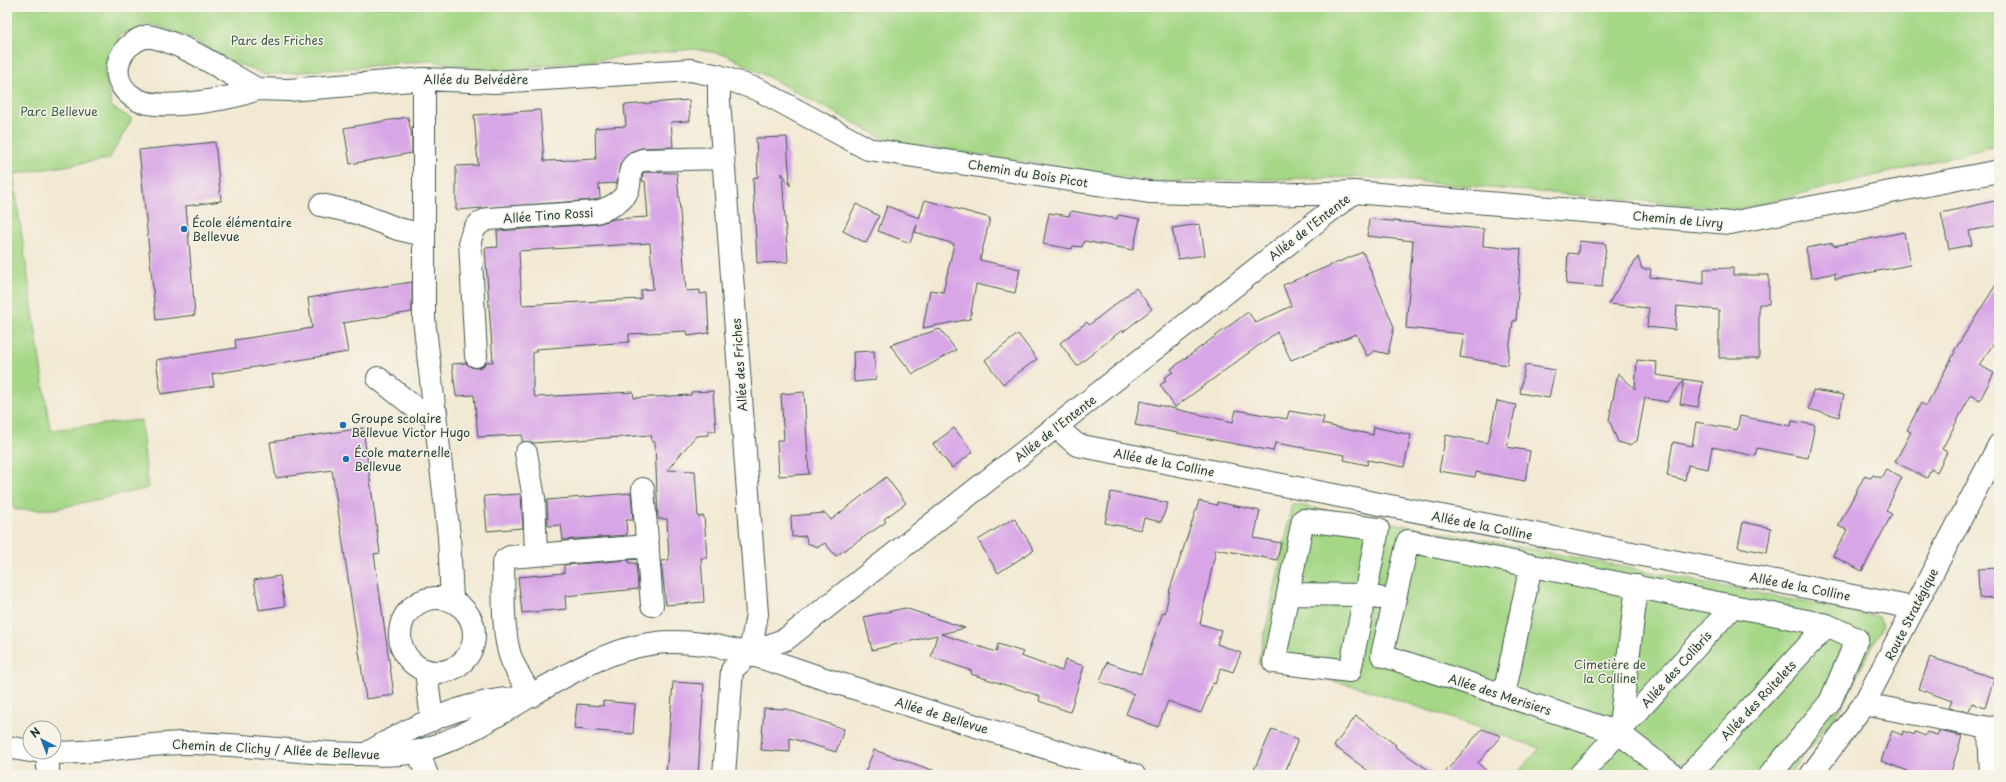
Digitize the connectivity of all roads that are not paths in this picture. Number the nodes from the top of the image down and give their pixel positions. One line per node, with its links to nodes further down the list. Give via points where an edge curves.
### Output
1 (719, 76): 2 (street, Allée du Belvédère, via 691,70 495,82); 4 (street, Allée des Friches); 6 (street, Chemin du Bois Picot, via 759,90 868,149 1149,192 1270,195)
2 (424, 79): 3 (street, Allée du Belvédère, via 289,90); 8 (street)
3 (257, 89): 3 (street, Allée du Belvédère, via 226,99 149,102 138,100 130,94 118,78 117,69 129,45 139,38 148,36 180,47)
4 (723, 158): 9 (street, Allée Tino Rossi, via 635,162 631,167 629,186 624,196 609,209 481,221 475,226 470,241); 30 (street, Allée des Friches, via 757,614)
5 (1999, 171): 6 (street, Chemin de Livry, via 1730,223)
6 (1354, 192): 12 (street, Allée de l'Entente)
7 (321, 205): 8 (street, via 357,213 398,229)
8 (424, 235): 11 (street, via 424,319)
9 (476, 356)
10 (378, 378): 11 (street, via 418,410)
11 (436, 412): 24 (street, via 449,536)
12 (1056, 427): 17 (street, Allée de la Colline, via 1077,445); 30 (street, Allée de l'Entente, via 786,639)
13 (1999, 445): 28 (street, Route Stratégique)
14 (526, 453): 18 (street, via 534,498)
15 (643, 489): 16 (street)
16 (648, 546): 18 (street); 26 (street)
17 (1618, 552): 20 (street); 28 (street, Allée de la Colline)
18 (536, 554): 33 (street, via 510,557 503,565 509,653)
19 (1531, 565): 20 (street); 25 (street, via 1408,541); 32 (street)
20 (1612, 581): 21 (street)
21 (1637, 586): 27 (street); 37 (street)
22 (1288, 594): 23 (street); 23 (street, via 1303,520 1378,529); 23 (street, via 1274,662 1350,672)
23 (1366, 595): 25 (street)
24 (452, 601): 31 (street, via 463,608 471,619 474,634 471,650 463,662 451,670 439,673); 31 (street, via 436,598 417,603 403,619 399,636 404,653 416,667)
25 (1394, 602): 32 (street, Allée des Merisiers, via 1382,655)
26 (652, 605)
27 (1733, 606): 29 (street); 37 (street, Allée des Colibris)
28 (1914, 608): 34 (street, Route Stratégique)
29 (1827, 625): 50 (street, Allée des Roitelets); 51 (street, via 1857,639 1830,702)
30 (750, 653): 33 (street, Chemin de Clichy / Allée de Bellevue, via 711,645 672,642 649,644 590,663); 46 (street, via 732,670); 47 (street, Allée de Bellevue, via 811,675)
31 (426, 671): 35 (street)
32 (1504, 695): 37 (street, Allée des Merisiers)
33 (532, 696): 35 (street, via 483,703); 41 (street, Chemin de Clichy / Allée de Bellevue, via 469,732)
34 (1864, 704): 36 (street); 52 (street, Route Stratégique)
35 (432, 720): 42 (street, via 401,733)
36 (1994, 728): 53 (street)
37 (1619, 733): 48 (street, Allée des Colibris); 49 (street, Allée des Merisiers)
38 (7, 747): 39 (street, Chemin de Clichy / Allée de Bellevue)
39 (22, 749)
40 (62, 751): 42 (street, Chemin de Clichy / Allée de Bellevue, via 186,743)
41 (418, 751): 42 (street, Chemin de Clichy / Allée de Bellevue); 45 (street)
42 (366, 754)
43 (42, 760): 44 (street)
44 (48, 775)
45 (427, 775)
46 (724, 775)
47 (1134, 775)
48 (1580, 775)
49 (1673, 775)
50 (1689, 775)
51 (1770, 775)
52 (1811, 775)
53 (1991, 775)

